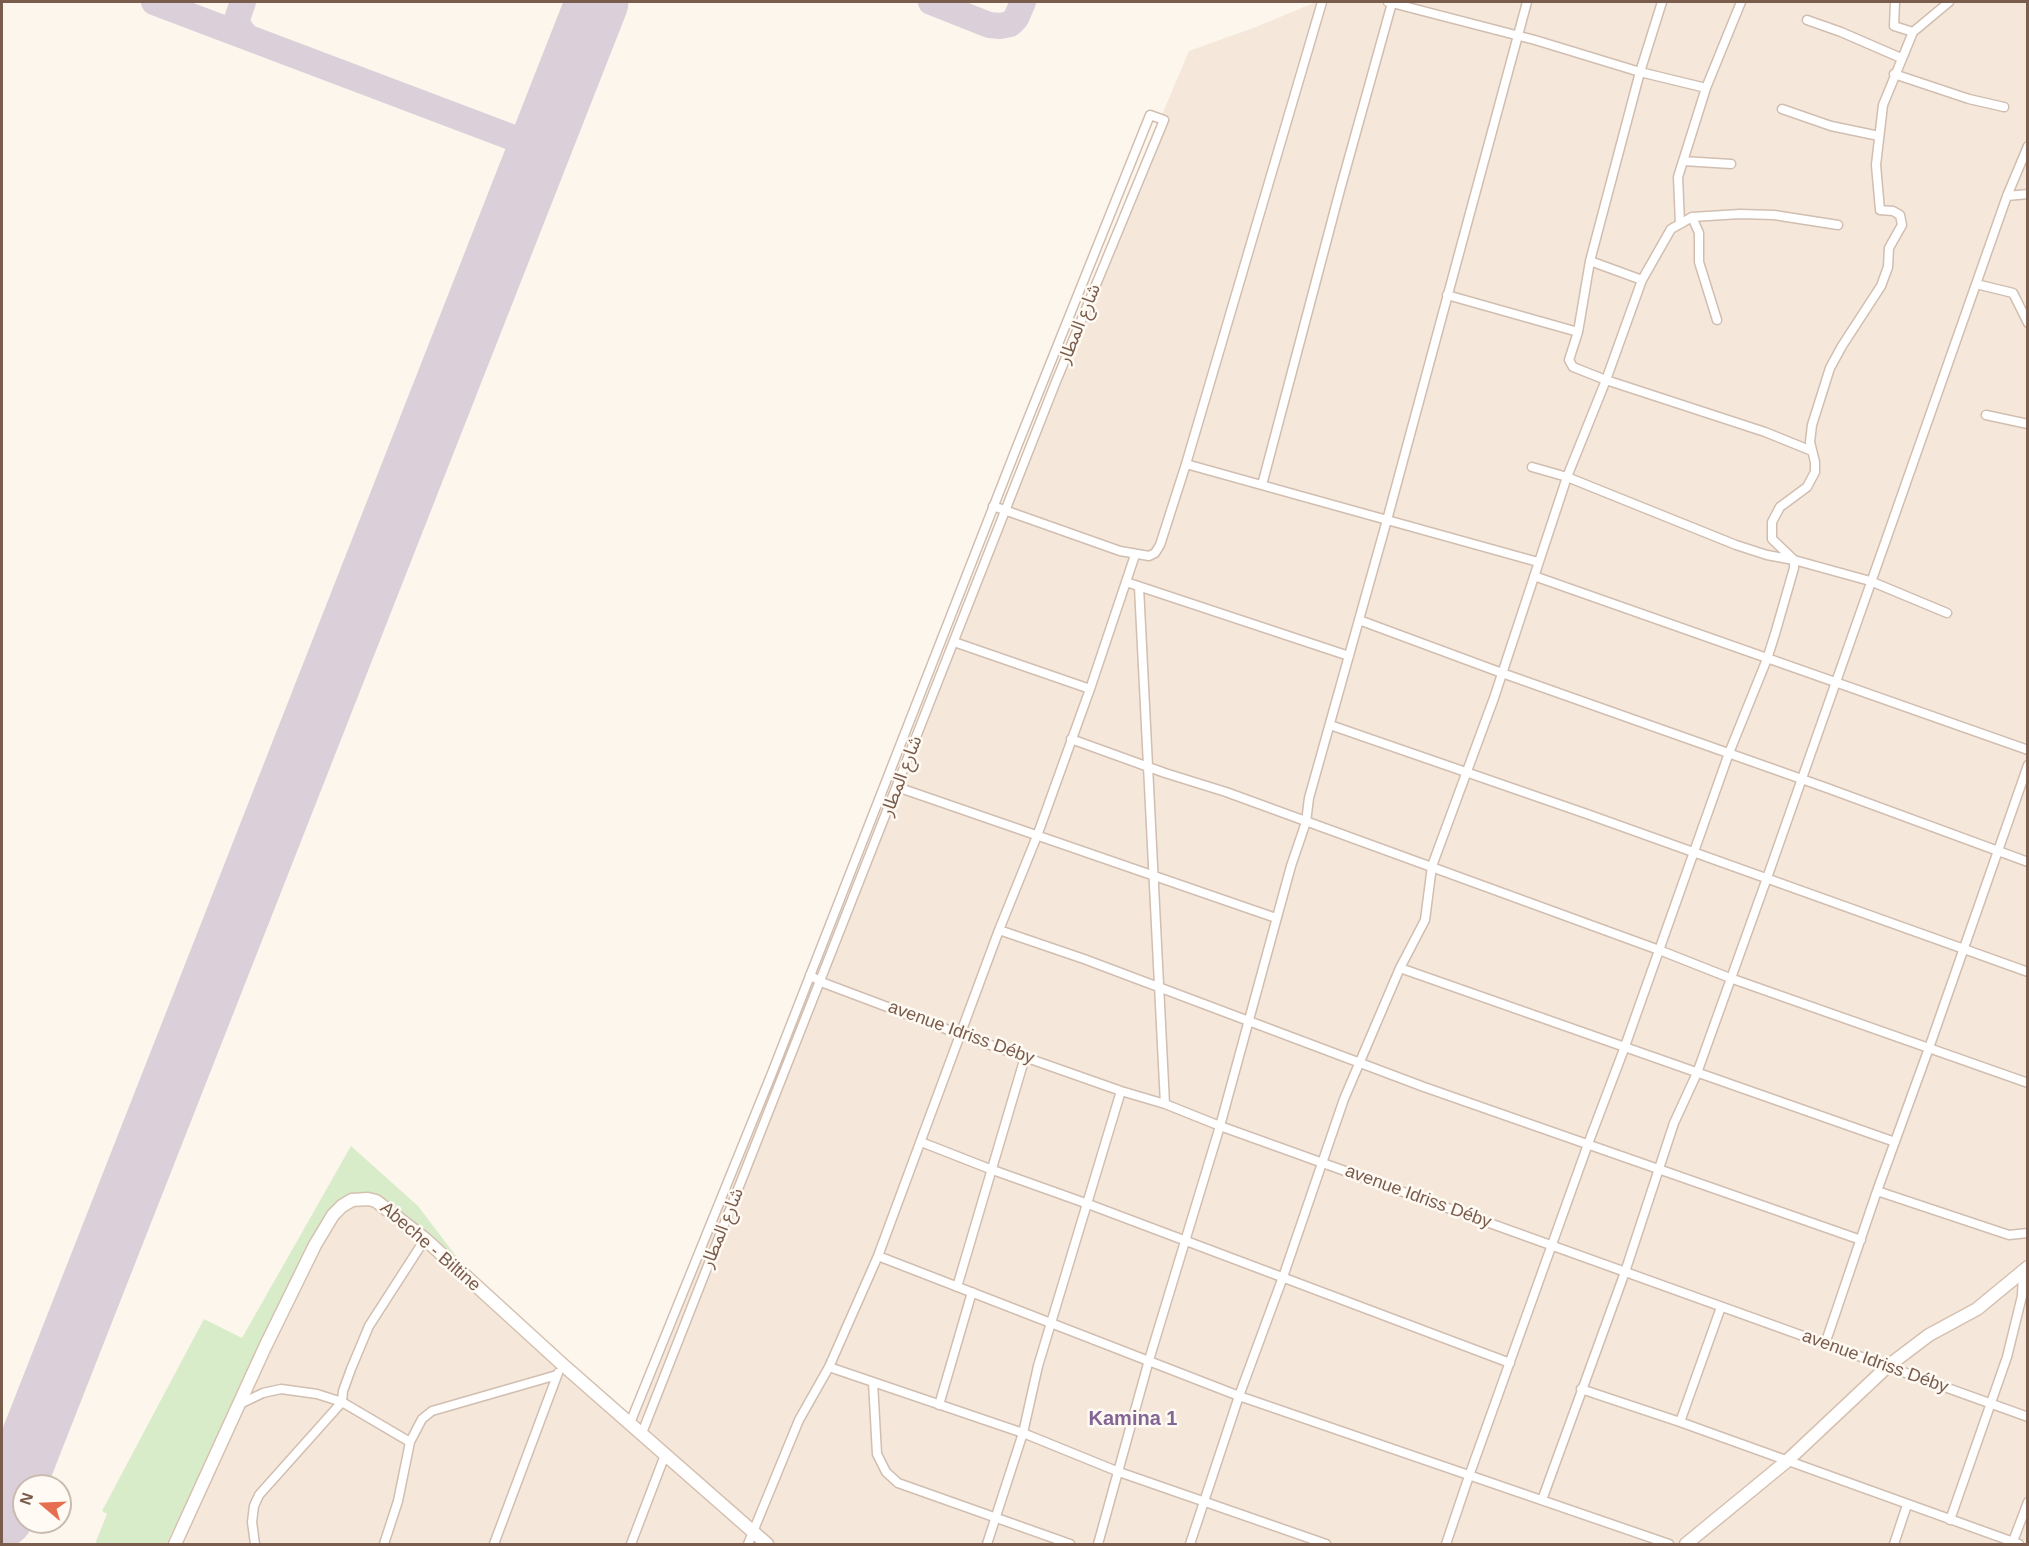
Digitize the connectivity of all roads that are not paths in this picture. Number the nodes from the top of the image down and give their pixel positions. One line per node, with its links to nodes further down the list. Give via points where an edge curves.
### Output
1 (1322, 2): 37 (street)
2 (1389, 2): 10 (street); 40 (street)
3 (1527, 2): 10 (street)
4 (1662, 2): 12 (street)
5 (1741, 2): 14 (street)
6 (1894, 2): 9 (street, via 1894,26)
7 (1949, 2): 9 (street)
8 (1807, 20): 11 (street)
9 (1913, 32): 11 (street)
10 (1518, 36): 12 (street); 29 (street)
11 (1901, 58): 13 (street)
12 (1640, 72): 14 (street); 26 (street)
13 (1894, 74): 15 (street); 17 (street, via 1883,105)
14 (1706, 88): 19 (street)
15 (2004, 107)
16 (1782, 109): 17 (street, via 1831,126)
17 (1879, 136): 36 (street, via 1876,165 1880,210 1900,215 1902,225 1889,248 1881,286 1830,368 1812,425)
18 (2028, 146): 22 (street)
19 (1683, 162): 20 (street); 24 (street, via 1678,177)
20 (1731, 164)
21 (2028, 194): 22 (street)
22 (2007, 196): 28 (street)
23 (1692, 217): 24 (street); 25 (street, via 1774,215); 30 (street, via 1699,233 1699,262)
24 (1680, 224): 27 (street, via 1671,230)
25 (1838, 225)
26 (1590, 261): 27 (street); 32 (street)
27 (1642, 280): 33 (street)
28 (1976, 284): 31 (street, via 2013,293); 48 (street)
29 (1447, 295): 32 (street); 43 (street)
30 (1717, 320)
31 (2028, 323)
32 (1578, 332): 33 (street, via 1569,360 1573,367)
33 (1606, 380): 36 (street); 39 (street)
34 (1986, 415): 35 (street)
35 (2028, 424)
36 (1812, 451): 45 (street, via 1815,472 1807,487 1780,507 1772,522 1772,539)
37 (1186, 464): 40 (street); 44 (street, via 1155,554)
38 (1532, 467): 39 (street)
39 (1567, 477): 45 (street, via 1736,544); 46 (street)
40 (1262, 485): 43 (street)
41 (993, 506): 42 (street); 42 (street, شارع المطار, via 1149,115 1164,120); 82 (street, شارع المطار)
42 (1006, 510): 44 (street); 53 (street, شارع المطار)
43 (1388, 520): 46 (street); 52 (street)
44 (1135, 555): 49 (street)
45 (1794, 560): 48 (street); 55 (street)
46 (1538, 562): 47 (street)
47 (1534, 576): 55 (street); 56 (street)
48 (1870, 581): 51 (street); 57 (street)
49 (1126, 582): 50 (street); 58 (street)
50 (1139, 587): 54 (street); 64 (street)
51 (1947, 613)
52 (1359, 620): 54 (street); 56 (street)
53 (954, 642): 58 (street); 67 (street, شارع المطار)
54 (1348, 656): 59 (street)
55 (1767, 659): 57 (street); 62 (street)
56 (1502, 673): 62 (street); 65 (street)
57 (1834, 683): 61 (street); 66 (street)
58 (1090, 689): 60 (street)
59 (1330, 725): 65 (street); 68 (street)
60 (1071, 739): 64 (street); 69 (street)
61 (2028, 750)
62 (1729, 753): 66 (street); 71 (street)
63 (2028, 765): 70 (street)
64 (1149, 767): 68 (street); 74 (street)
65 (1466, 773): 71 (street); 73 (street)
66 (1800, 779): 70 (street); 75 (street)
67 (897, 788): 69 (street); 84 (street, شارع المطار)
68 (1306, 822): 73 (street); 76 (street)
69 (1037, 836): 74 (street); 77 (street)
70 (1998, 852): 72 (street); 78 (street)
71 (1694, 853): 75 (street); 79 (street)
72 (2028, 862)
73 (1432, 866): 79 (street); 80 (street, via 1427,914)
74 (1152, 875): 76 (street); 85 (street)
75 (1767, 878): 78 (street); 83 (street)
76 (1276, 918): 86 (street)
77 (999, 930): 85 (street); 87 (street)
78 (1963, 949): 81 (street); 89 (street)
79 (1659, 950): 83 (street); 88 (street)
80 (1400, 968): 88 (street); 91 (street)
81 (2028, 972)
82 (810, 975): 84 (street, avenue Idriss Déby); 92 (street, شارع المطار)
83 (1730, 978): 89 (street); 93 (street)
84 (821, 982): 87 (street, avenue Idriss Déby); 94 (street, شارع المطار)
85 (1157, 987): 86 (street); 97 (street)
86 (1247, 1022): 91 (street); 98 (street)
87 (962, 1035): 90 (street, avenue Idriss Déby); 99 (street)
88 (1624, 1048): 93 (street); 101 (street)
89 (1929, 1048): 95 (street); 100 (street)
90 (1024, 1057): 96 (street, avenue Idriss Déby); 103 (street)
91 (1359, 1063): 101 (street); 102 (street)
92 (772, 1073): 94 (street); 107 (street, شارع المطار)
93 (1697, 1073): 100 (street); 104 (street, via 1674,1123)
94 (783, 1077): 108 (street, شارع المطار)
95 (2028, 1083)
96 (1121, 1091): 97 (street, avenue Idriss Déby); 106 (street)
97 (1165, 1104): 98 (street, avenue Idriss Déby)
98 (1220, 1126): 102 (street, avenue Idriss Déby); 111 (street)
99 (921, 1142): 103 (street); 114 (street)
100 (1895, 1142): 105 (street)
101 (1587, 1144): 104 (street); 113 (street)
102 (1323, 1162): 113 (street, avenue Idriss Déby); 117 (street)
103 (990, 1169): 106 (street); 118 (street)
104 (1659, 1170): 112 (street); 116 (street)
105 (1877, 1191): 109 (street, via 2009,1235); 112 (street)
106 (1088, 1204): 111 (street); 121 (street)
107 (710, 1225): 108 (street); 137 (street, شارع المطار)
108 (722, 1230): 138 (street, شارع المطار)
109 (2028, 1233)
110 (425, 1239): 127 (main road, Abeche - Biltine); 131 (street, via 369,1326); 133 (main road, Abeche - Biltine, via 374,1199 352,1200 342,1206 315,1245)
111 (1185, 1240): 117 (street); 123 (street)
112 (1862, 1240): 122 (street)
113 (1552, 1246): 116 (street, avenue Idriss Déby); 124 (street)
114 (878, 1256): 118 (street); 126 (street)
115 (2025, 1269): 125 (main road, via 1977,1309 1929,1335); 132 (street, via 2007,1357)
116 (1625, 1272): 120 (street, avenue Idriss Déby); 129 (street)
117 (1283, 1277): 124 (street); 130 (street)
118 (957, 1287): 119 (street)
119 (972, 1292): 121 (street); 134 (street)
120 (1721, 1307): 122 (street, avenue Idriss Déby); 136 (street)
121 (1052, 1323): 123 (street); 139 (street)
122 (1826, 1344): 125 (street, avenue Idriss Déby)
123 (1149, 1360): 130 (street); 143 (street)
124 (1510, 1363): 144 (street)
125 (1888, 1366): 132 (street, avenue Idriss Déby); 142 (main road)
126 (828, 1367): 128 (street); 151 (street, via 799,1420)
127 (560, 1370): 137 (main road, Abeche - Biltine); 140 (street, via 432,1411 422,1419); 156 (street)
128 (873, 1382): 134 (street); 149 (street, via 877,1454 886,1472 898,1483)
129 (1581, 1389): 136 (street); 145 (street)
130 (1239, 1396): 144 (street); 146 (street)
131 (342, 1402): 133 (street, via 280,1389); 140 (street); 154 (street, via 259,1495 252,1522)
132 (1990, 1403): 135 (street, avenue Idriss Déby); 150 (street)
133 (240, 1404): 153 (main road, Abeche - Biltine)
134 (939, 1405): 139 (street)
135 (2028, 1417)
136 (1680, 1422): 142 (street)
137 (630, 1423): 138 (main road, Abeche - Biltine)
138 (642, 1433): 141 (main road, Abeche - Biltine)
139 (1023, 1433): 143 (street); 149 (street)
140 (410, 1442): 155 (street)
141 (665, 1455): 151 (main road, Abeche - Biltine); 157 (street)
142 (1787, 1461): 148 (street); 167 (main road)
143 (1119, 1472): 146 (street); 162 (street)
144 (1469, 1476): 145 (street); 165 (street)
145 (1542, 1500): 166 (street)
146 (1204, 1501): 163 (street); 164 (street)
147 (2028, 1502): 152 (street)
148 (1907, 1505): 150 (street); 168 (street)
149 (997, 1517): 160 (street); 161 (street)
150 (1950, 1520): 152 (street)
151 (753, 1532): 158 (street); 159 (main road, Abeche - Biltine)
152 (2015, 1544)
153 (175, 1545)
154 (255, 1545)
155 (384, 1545)
156 (494, 1545)
157 (631, 1545)
158 (748, 1545)
159 (767, 1545)
160 (987, 1545)
161 (1070, 1545)
162 (1098, 1545)
163 (1190, 1545)
164 (1326, 1545)
165 (1446, 1545)
166 (1669, 1545)
167 (1686, 1545)
168 (1894, 1545)

